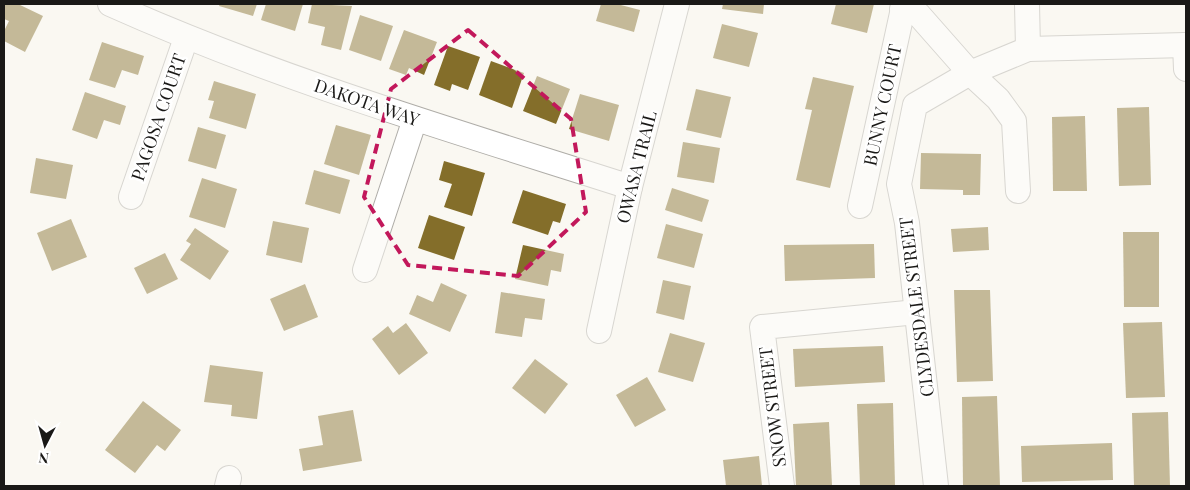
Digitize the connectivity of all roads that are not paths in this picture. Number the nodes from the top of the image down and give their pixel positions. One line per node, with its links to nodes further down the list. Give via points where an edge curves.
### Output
1 (110, 4): 5 (street, DAKOTA WAY)
2 (677, 4): 11 (street, OWASA TRAIL)
3 (1027, 4): 7 (street)
4 (903, 7): 9 (street, via 918,14); 14 (street, BUNNY COURT)
5 (186, 38): 10 (street, DAKOTA WAY); 13 (street, PAGOSA COURT)
6 (1186, 45): 7 (street); 8 (street)
7 (1028, 49): 9 (street, CLYDESDALE STREET)
8 (1186, 69)
9 (970, 73): 12 (street, via 998,98 1014,121); 16 (street, CLYDESDALE STREET, via 915,105 899,184)
10 (415, 119): 11 (street, DAKOTA WAY); 15 (street)
11 (630, 187): 17 (street, OWASA TRAIL)
12 (1018, 191)
13 (131, 197)
14 (860, 206)
15 (364, 270)
16 (917, 312): 18 (street, SNOW STREET, via 762,327); 19 (street, CLYDESDALE STREET)
17 (599, 331)
18 (782, 486)
19 (936, 486)

